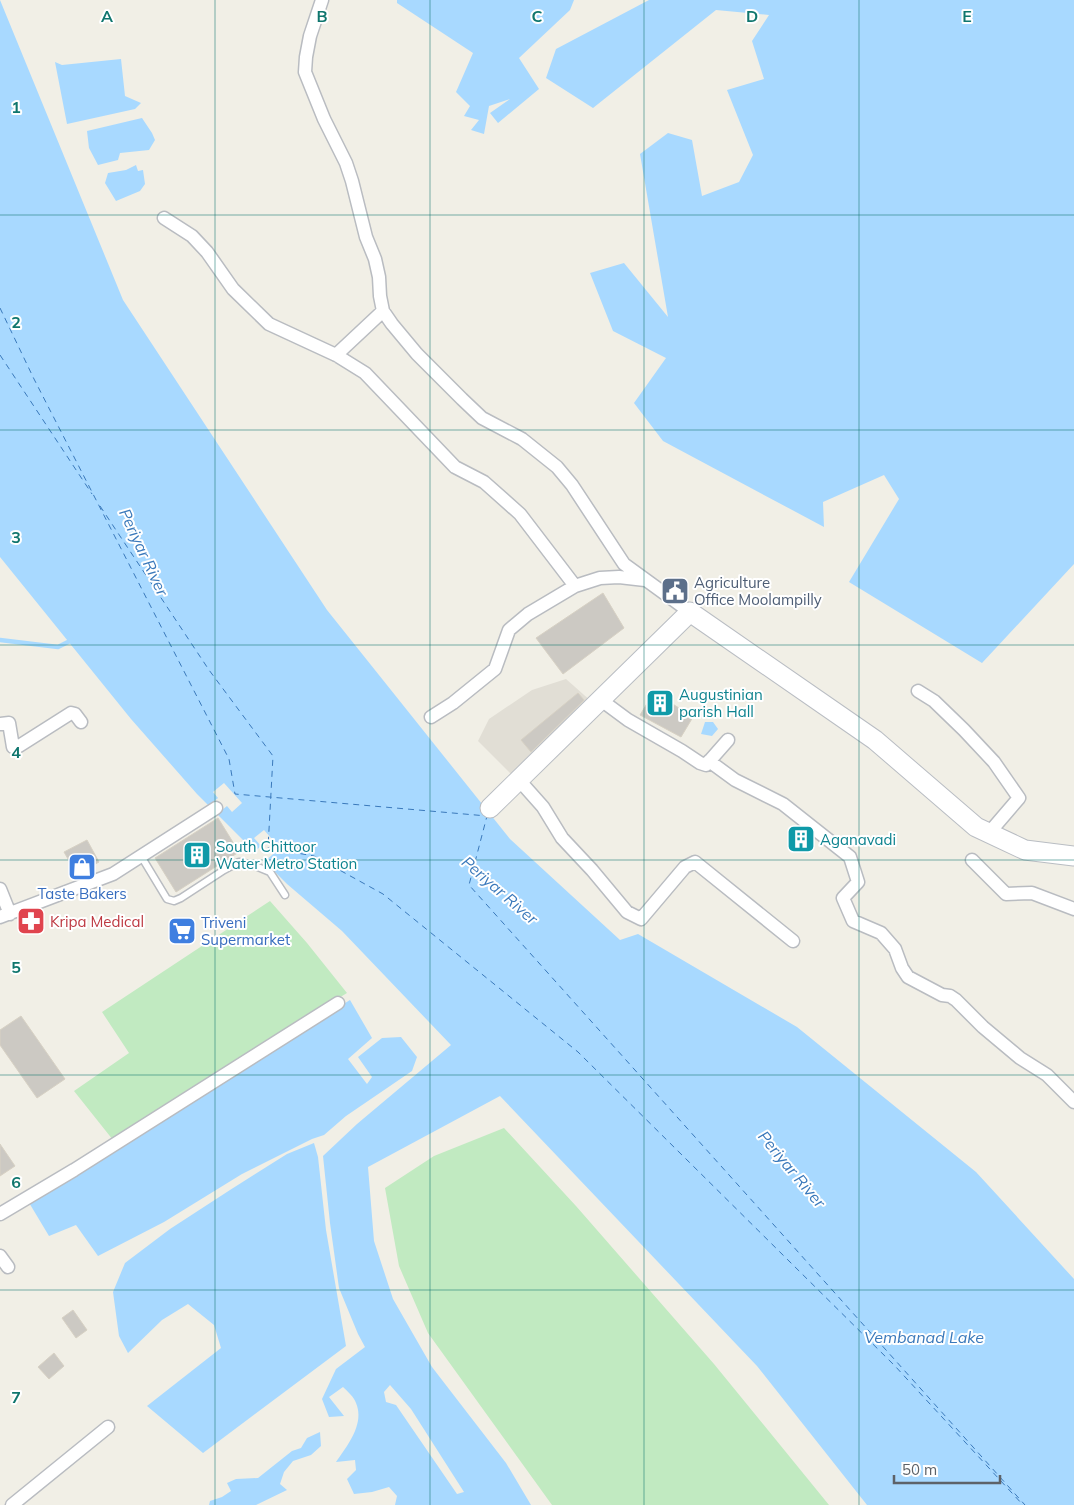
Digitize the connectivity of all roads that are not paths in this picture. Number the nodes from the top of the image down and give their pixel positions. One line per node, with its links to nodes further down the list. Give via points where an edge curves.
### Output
1 (322, 0): 3 (street, via 310,36 305,72 352,181 375,259)
2 (164, 218): 4 (street, via 192,236 233,288 269,324)
3 (383, 311): 4 (street); 5 (street, via 417,354 482,418 522,439 557,468 572,485 624,564)
4 (336, 355): 6 (street, via 366,373 455,467 484,482 520,514)
5 (645, 580): 6 (street, via 600,578); 7 (street)
6 (574, 586): 10 (street, via 528,614 509,630 495,669 453,704)
7 (690, 612): 9 (street); 18 (street, via 875,740 976,827)
8 (918, 691): 18 (street, via 934,701 976,742 1019,798)
9 (601, 700): 14 (street, via 700,763 706,765); 15 (street)
10 (431, 717)
11 (80, 722): 12 (street, via 71,713 13,747 8,723)
12 (0, 724)
13 (728, 740): 14 (street)
14 (709, 762): 28 (street, via 735,780 784,804 850,857 858,882 843,898 853,921 881,933 895,949 908,978 956,1000 1020,1058 1047,1075)
15 (519, 780): 17 (street); 26 (street, via 543,807 562,838 627,912 641,919 685,867 695,862)
16 (216, 808): 19 (street)
17 (490, 808)
18 (989, 833): 20 (street, via 1025,850)
19 (141, 856): 23 (lane, via 167,899 181,898 239,862 270,872); 25 (street, via 113,874)
20 (1074, 856)
21 (972, 860): 24 (street, via 1006,894 1032,893)
22 (0, 889): 25 (street)
23 (285, 895)
24 (1074, 908)
25 (5, 915)
26 (793, 941)
27 (338, 1003): 29 (street)
28 (1074, 1102)
29 (0, 1214)
30 (0, 1256): 31 (street)
31 (8, 1267)
32 (108, 1427): 33 (street)
33 (12, 1505)

